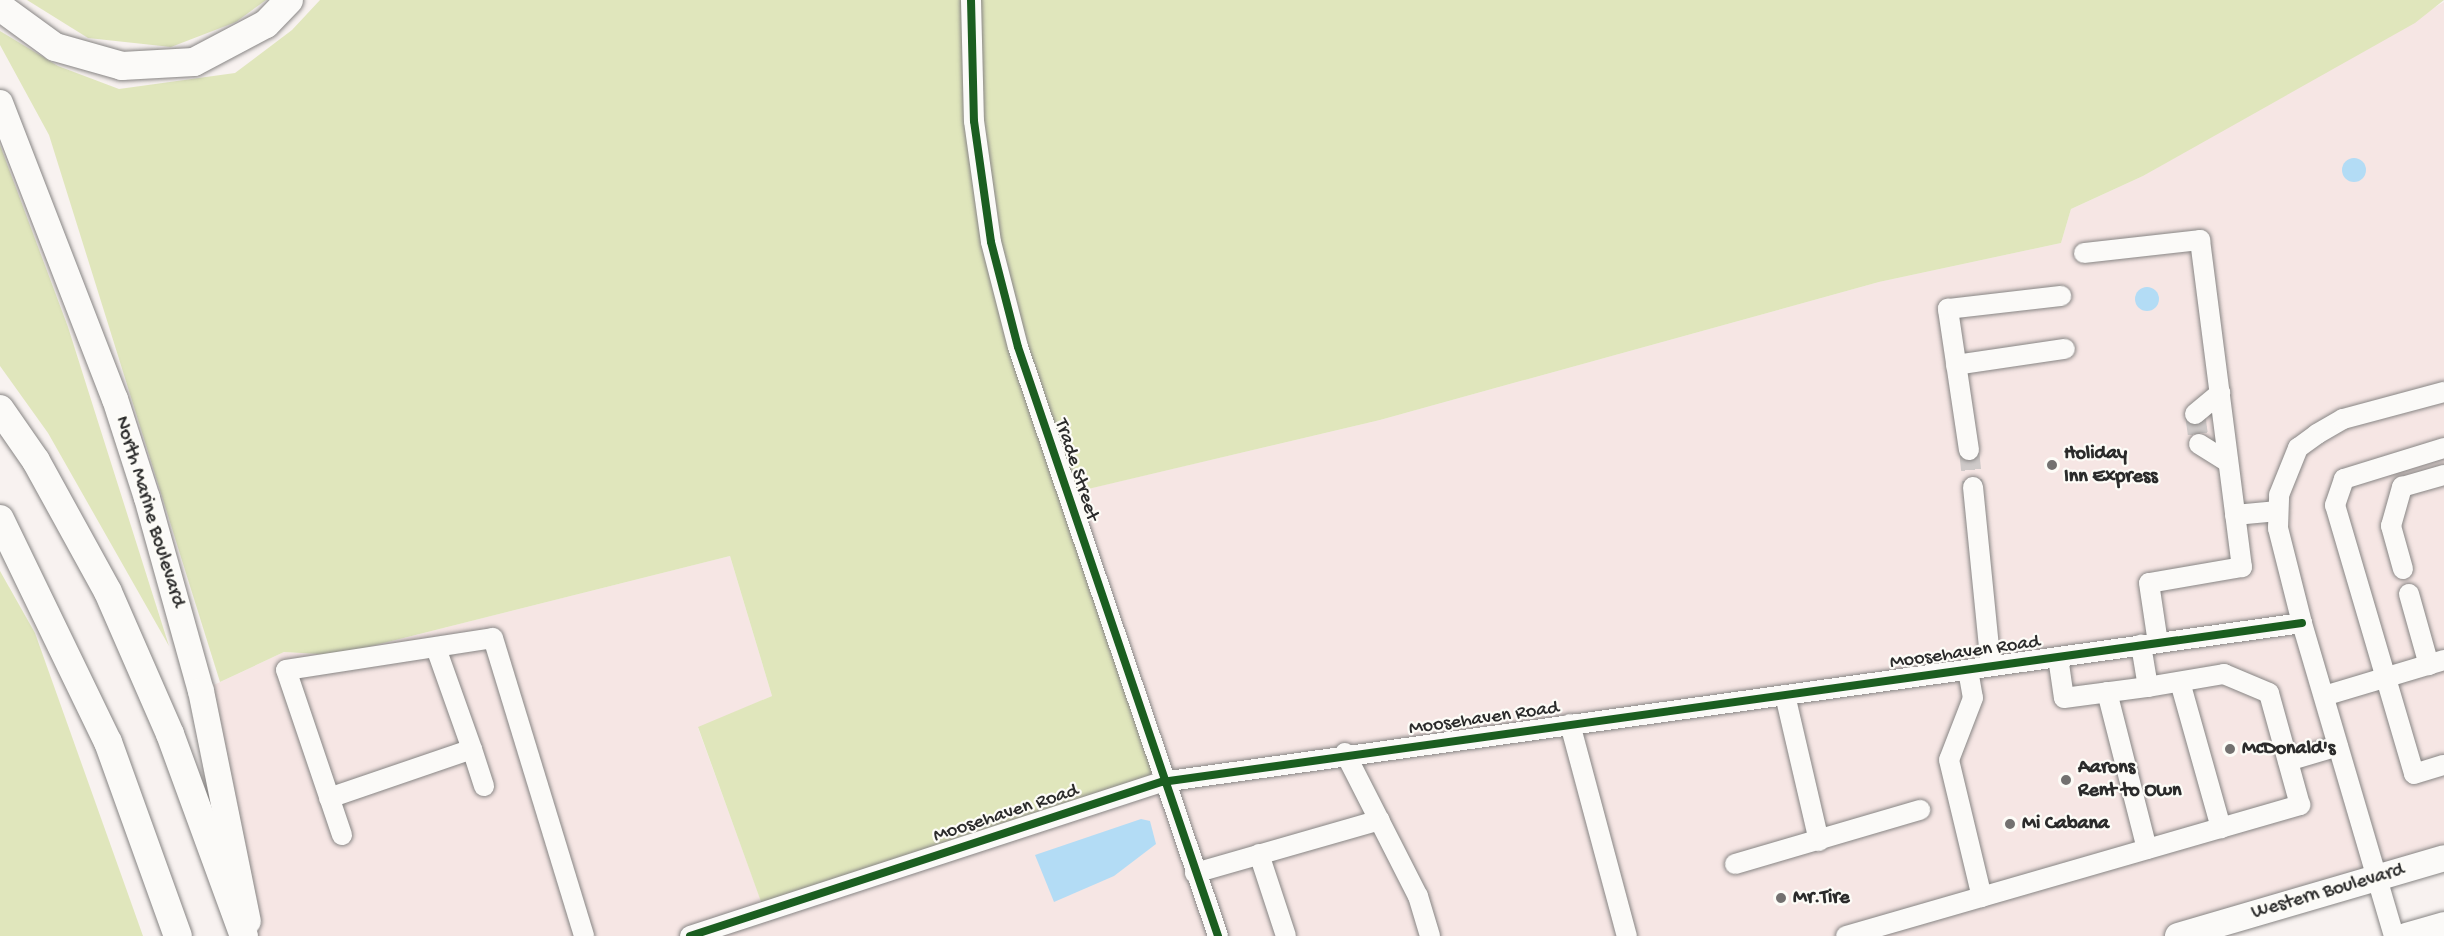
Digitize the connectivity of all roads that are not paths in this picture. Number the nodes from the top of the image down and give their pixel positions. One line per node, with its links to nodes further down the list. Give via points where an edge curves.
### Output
1 (289, 0): 3 (highway, via 266,24 194,62 122,66 55,47)
2 (971, 0): 43 (street, Trade Street, via 974,121 992,242 1018,347)
3 (0, 7)
4 (0, 103): 61 (main road, North Marine Boulevard, via 115,399 147,498 201,691)
5 (2084, 253): 10 (street, via 2200,240)
6 (2061, 296): 8 (street, via 1948,309)
7 (2065, 349): 8 (street)
8 (1956, 365): 15 (street)
9 (2444, 392): 19 (street, via 2343,419 2317,434 2298,448 2287,469)
10 (2220, 393): 12 (street); 16 (street)
11 (0, 409): 60 (highway, via 36,461 108,592 170,734)
12 (2195, 414)
13 (2199, 444): 16 (street)
14 (2444, 447): 31 (street, via 2344,479 2335,505)
15 (1969, 450)
16 (2228, 462): 20 (street)
17 (2444, 475): 22 (street, via 2402,487 2391,526)
18 (1973, 487): 29 (street)
19 (2278, 511): 20 (street); 24 (street)
20 (2235, 515): 25 (street, via 2242,567 2149,583)
21 (0, 519): 59 (highway, via 108,742)
22 (2403, 569)
23 (2409, 594): 28 (street)
24 (2302, 623): 25 (street, Moosehaven Road); 36 (street)
25 (2149, 644): 27 (street, Moosehaven Road); 33 (street)
26 (436, 648): 39 (street); 45 (street, via 286,670); 62 (street, via 493,638)
27 (2058, 657): 29 (street, Moosehaven Road); 34 (street, via 2064,698)
28 (2436, 663): 31 (street)
29 (1991, 666): 30 (street, Moosehaven Road)
30 (1968, 670): 35 (street, Moosehaven Road); 57 (street, via 1973,698 1949,760)
31 (2384, 678): 36 (street); 42 (street, via 2414,774)
32 (2180, 682): 33 (street); 41 (street, via 2224,674 2269,693); 48 (street)
33 (2148, 687): 34 (street)
34 (2107, 692): 51 (street)
35 (1785, 695): 37 (street, Moosehaven Road); 50 (street)
36 (2324, 696): 38 (street)
37 (1570, 724): 40 (street, Moosehaven Road); 67 (street)
38 (2338, 746): 41 (street); 56 (street)
39 (472, 749): 44 (street); 45 (street)
40 (1345, 753): 43 (street, Moosehaven Road); 47 (street)
41 (2288, 761): 48 (street, via 2300,805)
42 (2444, 765)
43 (1162, 782): 55 (street, Trade Street); 63 (street, Moosehaven Road)
44 (484, 786)
45 (329, 798): 49 (street)
46 (1920, 810): 50 (street)
47 (1380, 820): 52 (street); 66 (street, via 1418,896)
48 (2221, 828): 51 (street)
49 (342, 835)
50 (1820, 841): 54 (street)
51 (2147, 849): 57 (street)
52 (1259, 854): 55 (street); 65 (street)
53 (2444, 858): 56 (main road, Western Boulevard)
54 (1736, 864)
55 (1195, 873): 64 (street, Trade Street)
56 (2377, 877): 69 (main road, Western Boulevard); 70 (street)
57 (1982, 897): 68 (street)
58 (2444, 925): 71 (main road)
59 (178, 936)
60 (244, 936)
61 (251, 936)
62 (584, 936)
63 (690, 936)
64 (1218, 936)
65 (1286, 936)
66 (1430, 936)
67 (1627, 936)
68 (1846, 936)
69 (2178, 936)
70 (2394, 936)
71 (2406, 936)

